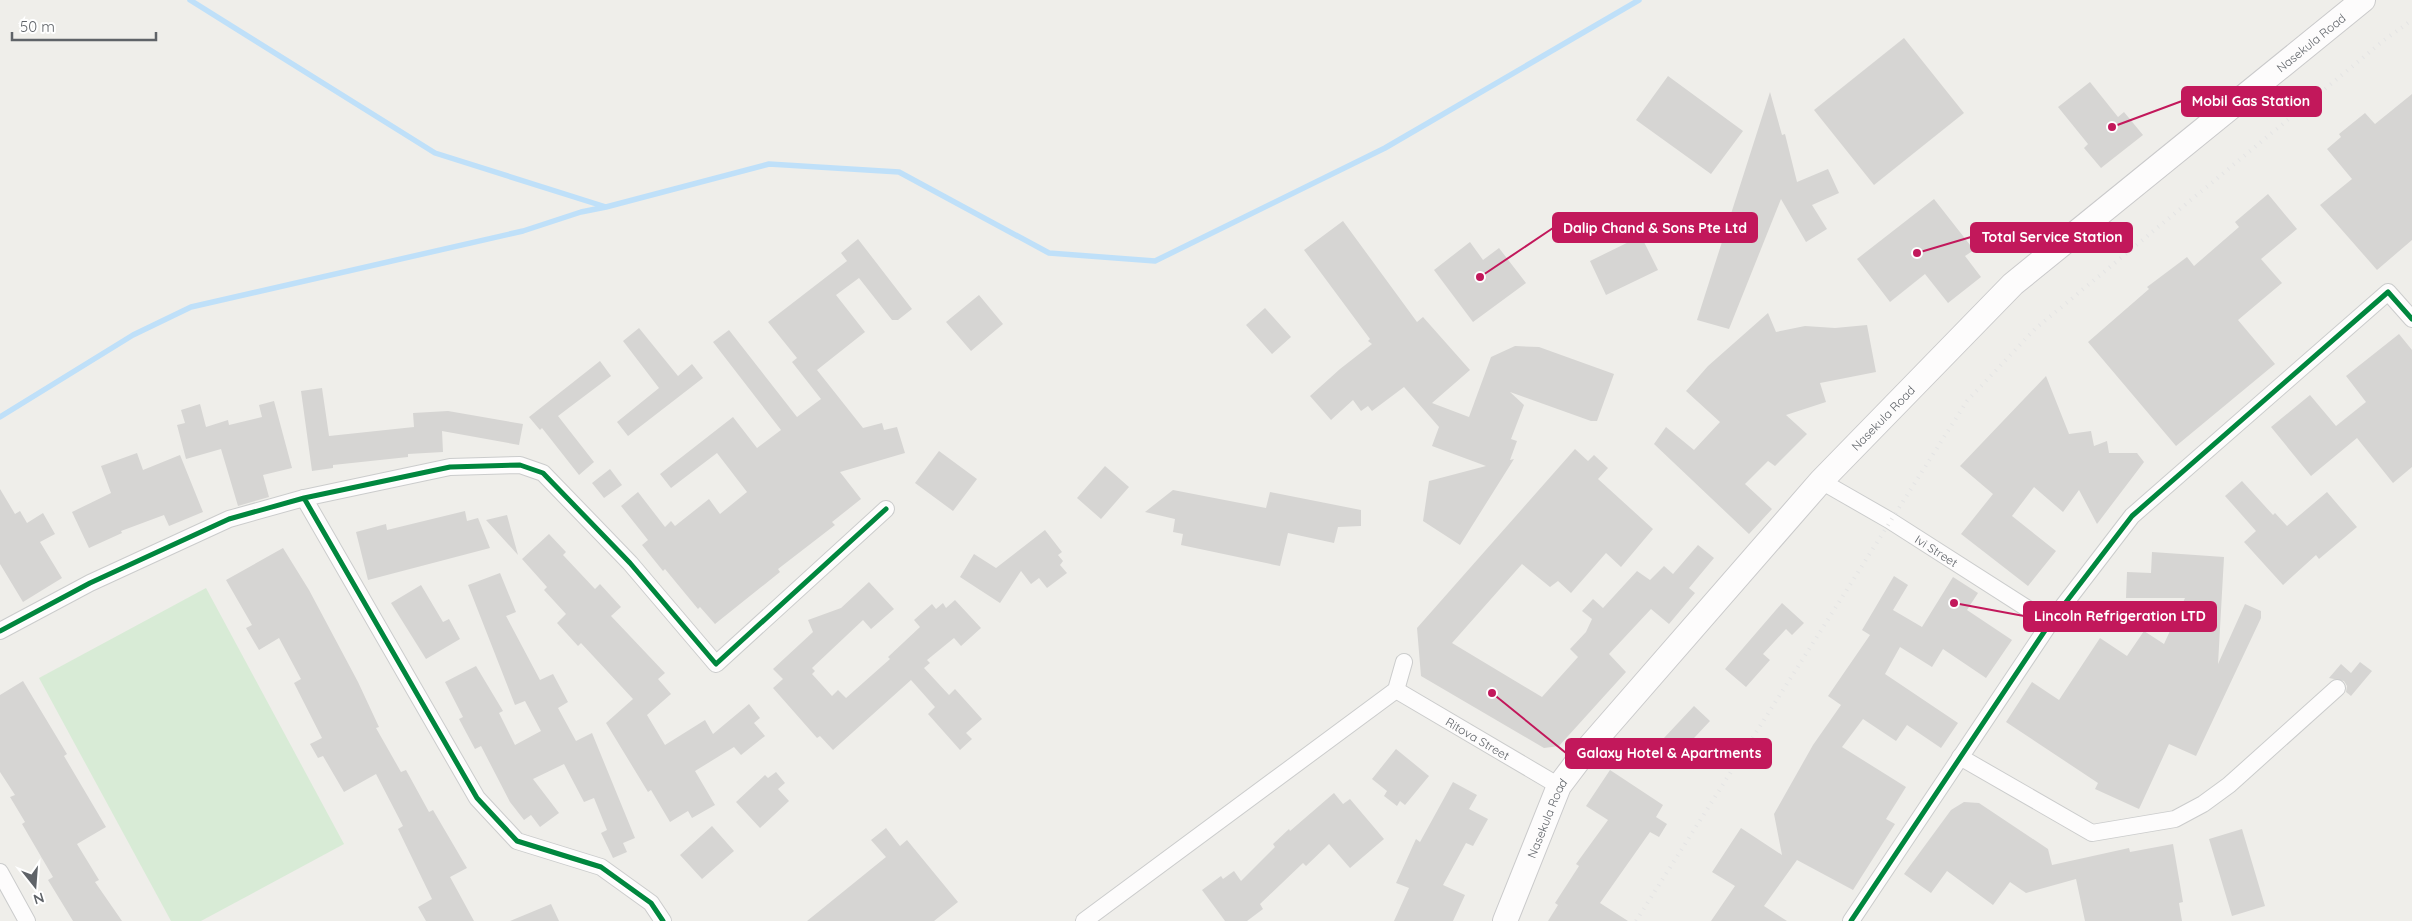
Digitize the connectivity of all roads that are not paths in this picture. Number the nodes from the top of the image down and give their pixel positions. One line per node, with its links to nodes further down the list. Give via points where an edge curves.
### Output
1 (2359, 3): 3 (main road, Nasekula Road, via 2012,284)
2 (2412, 319): 6 (street, via 2388,292 2132,516)
3 (1821, 481): 6 (street, Ivi Street); 12 (main road, Nasekula Road, via 1584,753)
4 (304, 498): 5 (street, via 450,467 520,465 543,473 630,563 716,664); 7 (street, via 230,519 90,582); 15 (street, via 477,798 517,841 601,867 651,903)
5 (886, 509)
6 (2050, 622): 11 (street)
7 (1, 629)
8 (1404, 662): 10 (street)
9 (2337, 688): 11 (street, via 2229,785 2175,819 2092,833)
10 (1396, 690): 12 (street, Ritova Street); 16 (street)
11 (1960, 757): 18 (street)
12 (1560, 786): 17 (main road, Nasekula Road)
13 (0, 872): 14 (street)
14 (27, 921)
15 (663, 921)
16 (1084, 921)
17 (1505, 921)
18 (1851, 921)

